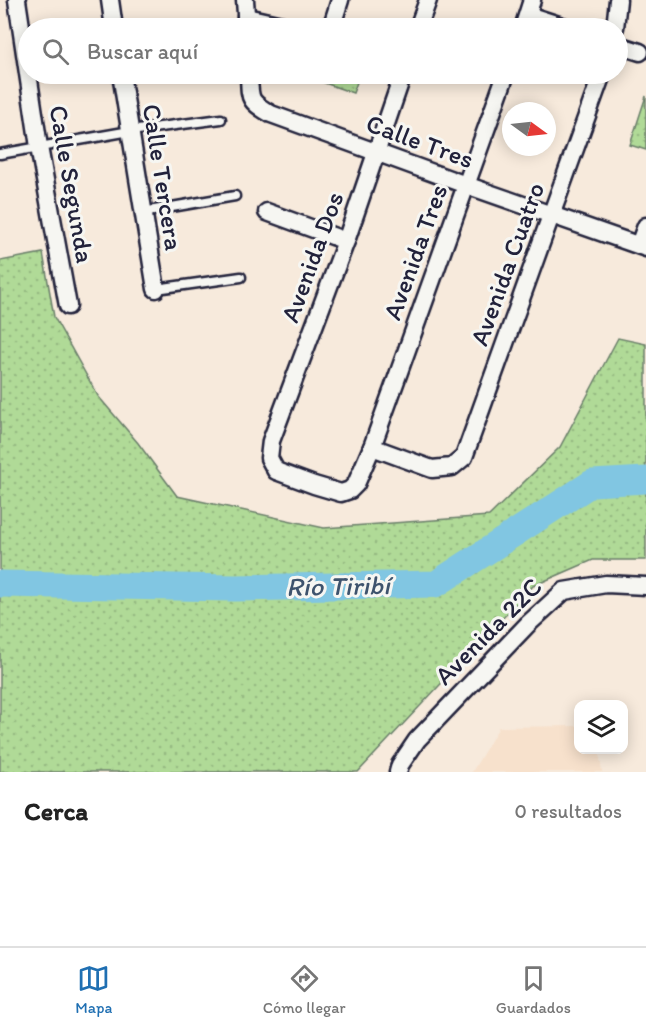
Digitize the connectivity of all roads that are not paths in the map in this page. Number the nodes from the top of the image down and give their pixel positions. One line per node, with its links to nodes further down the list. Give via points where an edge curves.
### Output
1 (17, 0): 7 (street, Calle Segunda)
2 (110, 0): 8 (street)
3 (245, 0): 9 (street)
4 (340, 0): 10 (street)
5 (428, 0): 11 (street)
6 (618, 0): 12 (street)
7 (20, 18)
8 (113, 18)
9 (247, 18)
10 (334, 18)
11 (422, 18)
12 (616, 18)
13 (628, 48): 14 (street)
14 (640, 52)
15 (30, 84): 23 (street, Calle Segunda)
16 (123, 84): 22 (street, Calle Tercera)
17 (249, 84): 24 (street, Calle Tres, via 250,98 271,114)
18 (400, 84): 24 (street, Avenida Dos)
19 (502, 84): 26 (street, Avenida Tres)
20 (598, 84): 30 (street, Avenida Cuatro)
21 (221, 119): 22 (lane)
22 (130, 131): 23 (lane); 28 (street, Calle Tercera)
23 (39, 147): 25 (lane); 36 (street, Calle Segunda)
24 (377, 152): 26 (street, Calle Tres); 32 (street, Avenida Dos)
25 (0, 154)
26 (466, 185): 30 (street, Calle Tres); 37 (street, Avenida Tres)
27 (235, 196): 28 (lane)
28 (143, 212): 35 (street, Calle Tercera)
29 (267, 212): 32 (street)
30 (552, 215): 33 (street, Calle Tres); 37 (street, Avenida Cuatro, via 464,457 452,467 432,469)
31 (646, 226): 33 (street)
32 (346, 241): 38 (street, Avenida Dos, via 271,441)
33 (643, 246)
34 (241, 277): 35 (lane)
35 (156, 289)
36 (68, 306)
37 (372, 447): 38 (street, Avenida Tres, via 356,484 341,493 276,471)
38 (269, 458)
39 (646, 586): 40 (street, Avenida 22C, via 606,584 564,591 417,740)
40 (398, 772)

